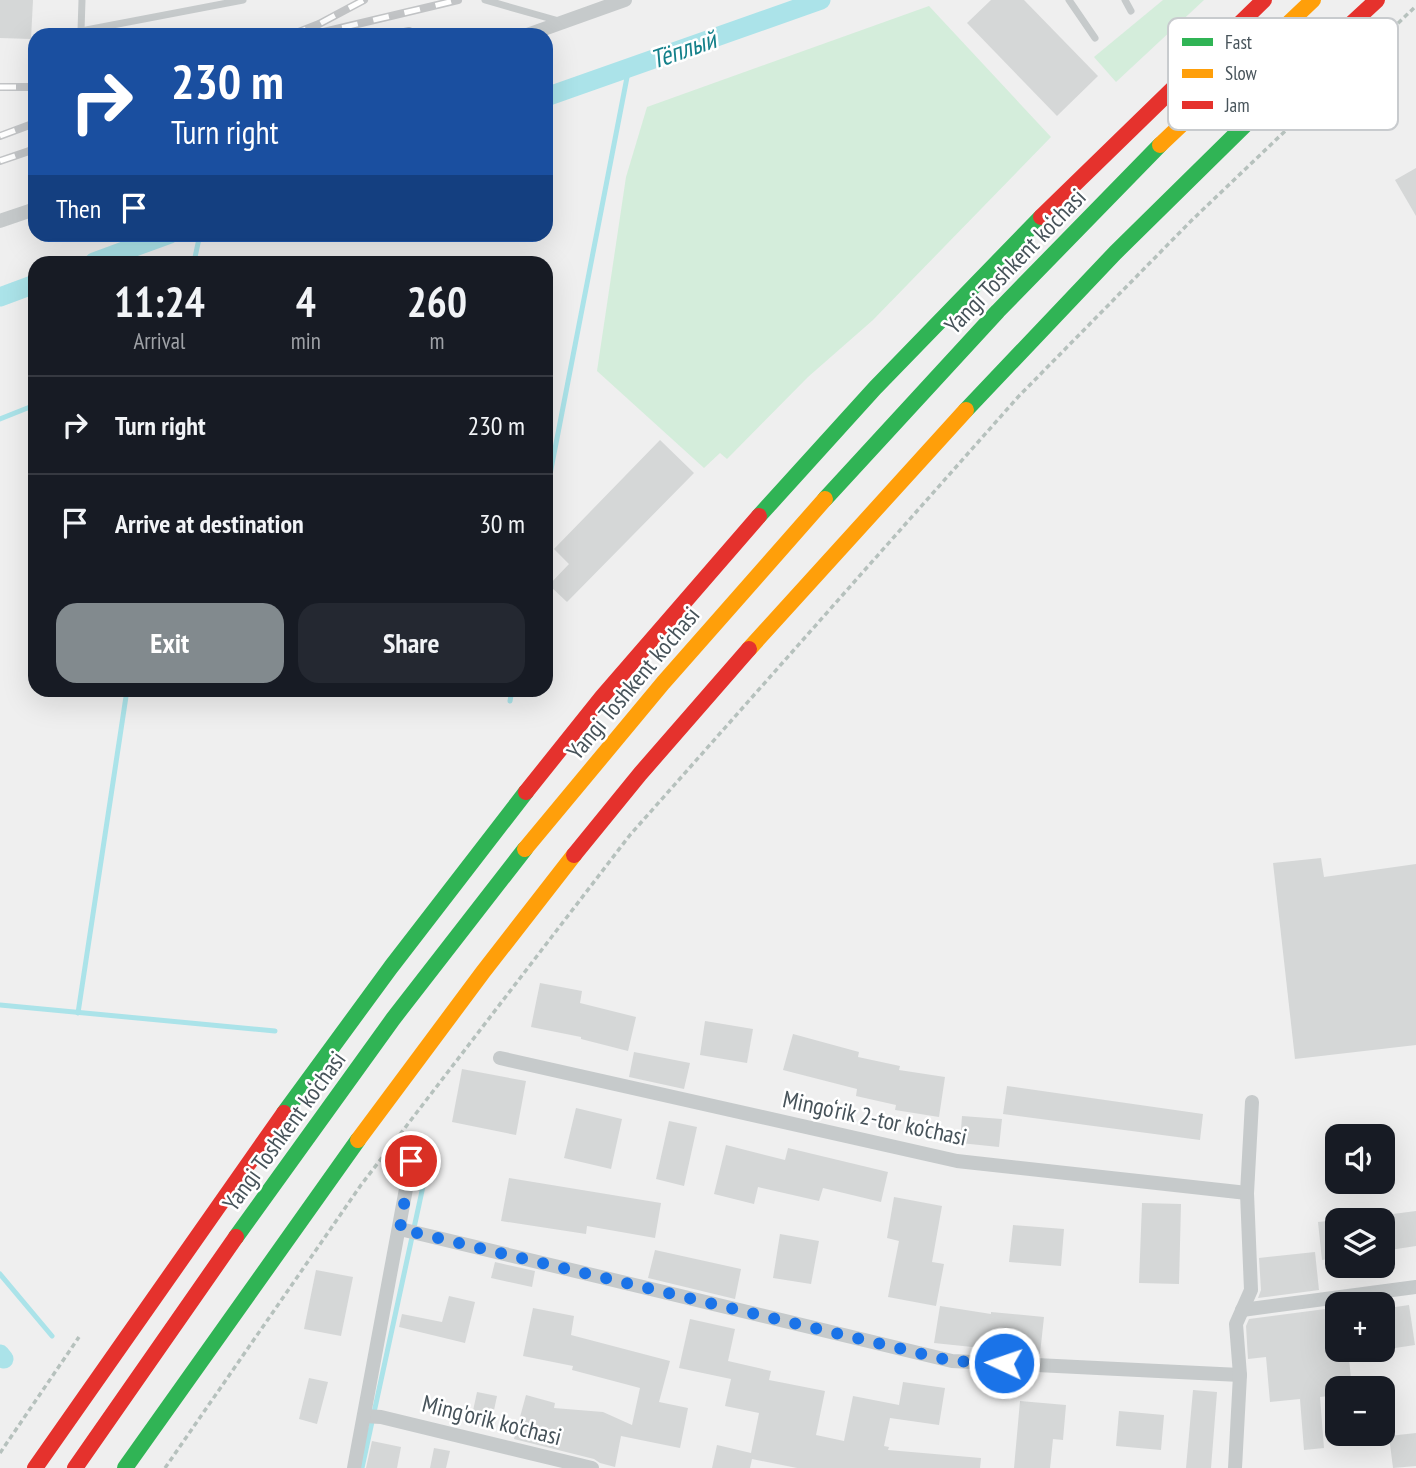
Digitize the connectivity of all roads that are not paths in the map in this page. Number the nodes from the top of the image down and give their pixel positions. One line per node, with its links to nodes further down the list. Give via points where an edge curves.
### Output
1 (82, 0): 15 (lane)
2 (243, 0): 16 (lane)
3 (485, 0): 14 (lane)
4 (625, 0): 14 (street)
5 (1069, 0): 18 (lane)
6 (1125, 0): 10 (lane)
7 (1264, 0): 11 (main road, Yangi Toshkent ko‘chasi)
8 (1313, 0): 12 (main road, Yangi Toshkent ko‘chasi)
9 (1377, 0): 13 (main road)
10 (1131, 11)
11 (1245, 18)
12 (1294, 18)
13 (1358, 18)
14 (563, 22): 17 (street)
15 (81, 28)
16 (97, 28)
17 (546, 28)
18 (1095, 38)
19 (1168, 93): 33 (main road, Yangi Toshkent ko‘chasi, via 930,332 815,455 701,582 517,802 344,1030)
20 (1176, 130): 34 (main road, Yangi Toshkent ko‘chasi, via 1043,263 725,608 506,872 340,1090)
21 (1241, 130): 35 (main road, via 1013,360 769,626 611,809 318,1191)
22 (28, 211): 23 (street)
23 (0, 221)
24 (500, 1058): 27 (street, Mingo‘rik 2-tor ko‘chasi, via 957,1161)
25 (1252, 1102): 27 (street)
26 (411, 1161): 28 (street)
27 (1247, 1193): 30 (street, via 1251,1290)
28 (400, 1229): 31 (street, via 952,1361); 32 (street)
29 (1416, 1287): 30 (street)
30 (1242, 1310): 31 (street, via 1236,1324)
31 (1240, 1375): 38 (street)
32 (364, 1416): 36 (street); 37 (street, Ming'orik ko'chasi)
33 (35, 1468)
34 (75, 1468)
35 (125, 1468)
36 (354, 1468)
37 (592, 1468)
38 (1235, 1468)

